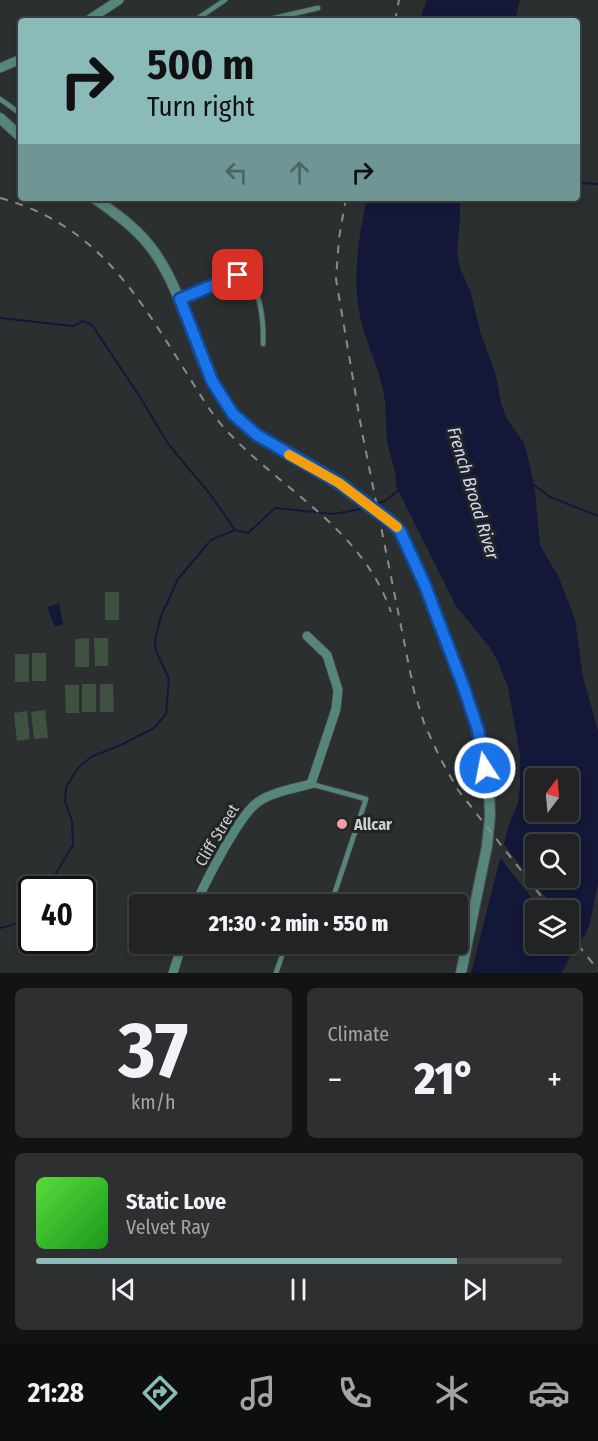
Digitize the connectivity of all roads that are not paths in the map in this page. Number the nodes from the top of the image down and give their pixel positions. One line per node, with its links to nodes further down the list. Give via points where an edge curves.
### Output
1 (119, 0): 4 (street)
2 (221, 1): 5 (lane)
3 (318, 8): 6 (lane)
4 (92, 18)
5 (198, 18)
6 (275, 18)
7 (18, 60): 8 (street)
8 (0, 68)
9 (0, 99): 10 (lane)
10 (18, 112)
11 (0, 118): 12 (street)
12 (18, 134)
13 (98, 201): 14 (street, via 144,239)
14 (180, 299): 15 (lane, via 238,275 250,278 261,309); 24 (street, via 212,381 233,414 257,435 339,483 400,531 424,583 478,730 489,788 487,846)
15 (263, 344)
16 (307, 636): 17 (street, via 327,655 338,690 336,709)
17 (311, 784): 18 (street, Cliff Street, via 259,801 247,812); 19 (lane, via 366,799)
18 (201, 894)
19 (334, 894)
20 (179, 954): 22 (street)
21 (283, 954): 23 (lane)
22 (173, 973)
23 (276, 973)
24 (461, 973)

